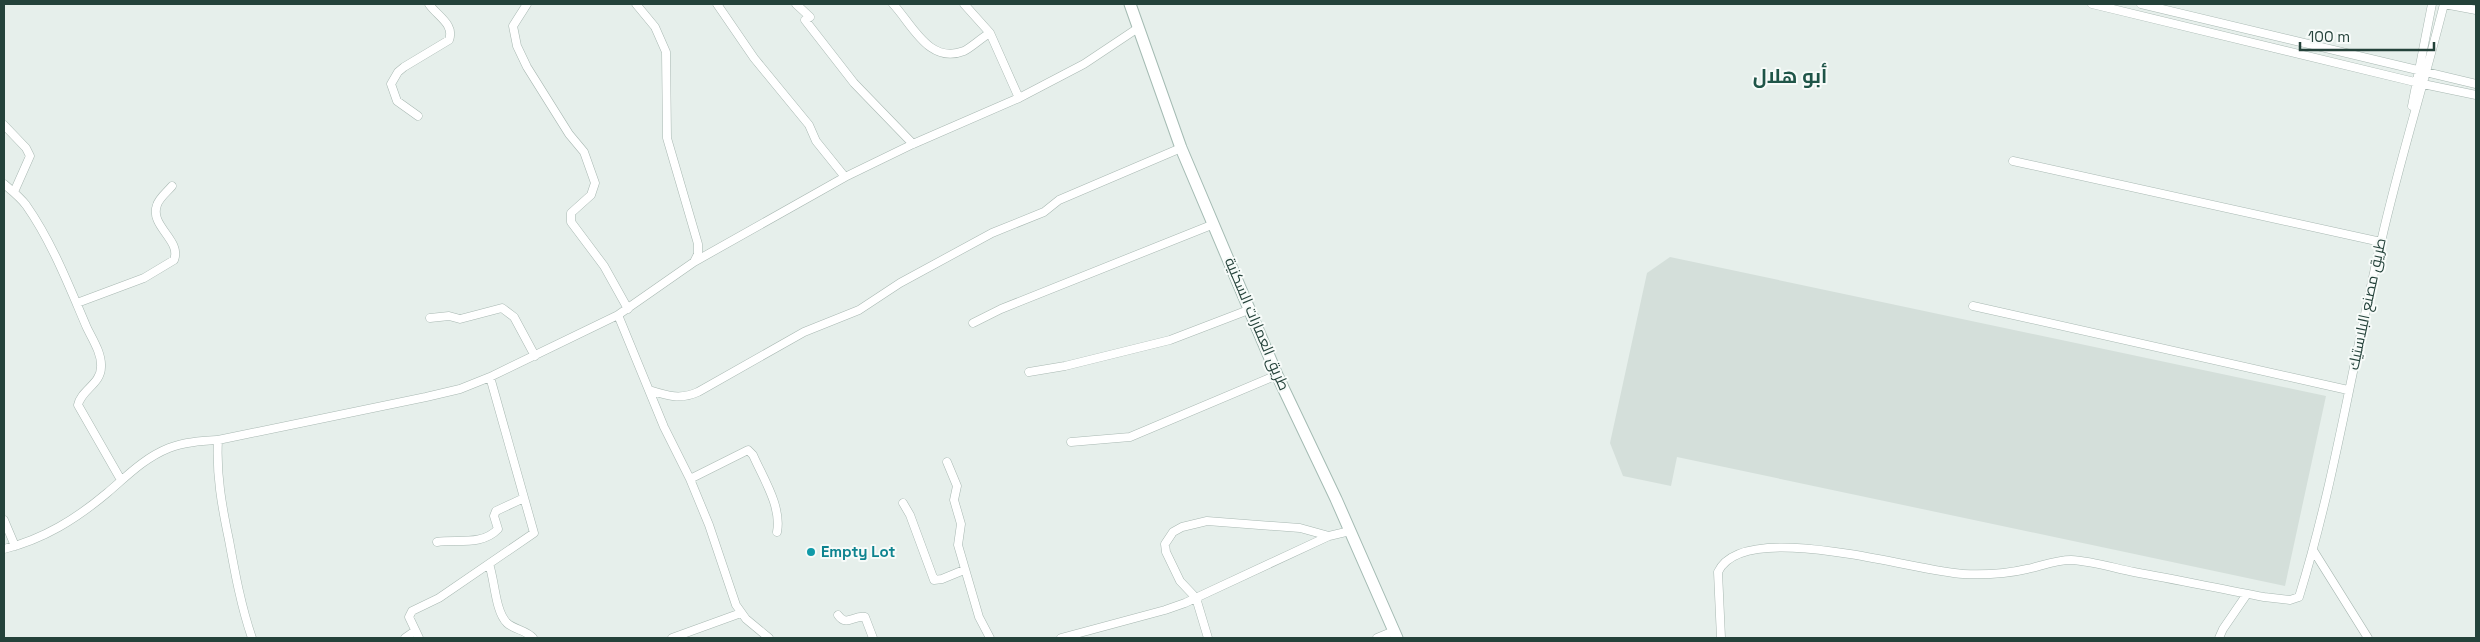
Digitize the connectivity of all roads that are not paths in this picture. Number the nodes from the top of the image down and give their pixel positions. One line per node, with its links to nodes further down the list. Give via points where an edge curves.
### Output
1 (429, 4): 22 (street, via 449,27 449,40 404,67 391,84 397,101)
2 (526, 4): 36 (street, via 513,26 517,46 563,124 584,152 595,183 591,196 571,213 571,222 604,266)
3 (636, 4): 33 (street, via 655,27 666,52 667,138 698,244)
4 (717, 4): 27 (street)
5 (796, 4): 24 (street, via 810,16 805,20 844,72)
6 (893, 4): 15 (street, via 920,38 935,51 948,54 965,50)
7 (964, 4): 15 (street)
8 (1130, 4): 14 (main road, طريق العمارات السكنية)
9 (2092, 4): 18 (street)
10 (2141, 4): 16 (street)
11 (2432, 4): 16 (street, طريق مصنع البلاستيك)
12 (2444, 4): 13 (street); 17 (street, طريق مصنع البلاستيك)
13 (2476, 10)
14 (1138, 28): 21 (street, via 1084,64); 25 (main road, طريق العمارات السكنية)
15 (990, 33): 21 (street)
16 (2418, 70): 17 (street); 18 (street, طريق مصنع البلاستيك)
17 (2427, 72): 18 (street, طريق مصنع البلاستيك); 19 (street)
18 (2420, 83): 20 (street); 32 (street, طريق مصنع البلاستيك)
19 (2476, 84)
20 (2476, 95)
21 (1019, 98): 24 (street)
22 (418, 116)
23 (4, 125): 30 (street, via 30,156)
24 (913, 144): 27 (street)
25 (1181, 148): 31 (main road, طريق العمارات السكنية); 45 (street, via 1059,200 1044,212 992,233 900,283 859,310 804,332 698,392 673,397)
26 (2013, 161): 32 (street)
27 (845, 177): 33 (street)
28 (4, 184): 30 (street)
29 (172, 186): 34 (street, via 155,213 174,249 174,260 144,278)
30 (14, 192): 34 (street, via 37,222)
31 (1214, 224): 37 (main road, طريق العمارات السكنية); 40 (street)
32 (2381, 242): 46 (street, طريق مصنع البلاستيك)
33 (694, 262): 36 (street)
34 (77, 303): 51 (street, via 102,361 99,377 79,399 78,405)
35 (1973, 306): 46 (street)
36 (628, 309): 38 (street)
37 (1251, 309): 42 (street, via 1170,340); 43 (main road, طريق العمارات السكنية)
38 (618, 315): 41 (street); 45 (street)
39 (430, 318): 41 (street, via 449,316 460,319 502,308 511,312)
40 (973, 323)
41 (535, 356): 44 (street)
42 (1029, 372)
43 (1277, 375): 48 (street, via 1130,437); 55 (main road, طريق العمارات السكنية)
44 (490, 377): 47 (street, via 460,389 426,397); 52 (street)
45 (649, 390): 50 (street)
46 (2348, 390): 61 (street, طريق مصنع البلاستيك)
47 (218, 440): 51 (street, via 171,448 140,464); 70 (street, via 218,475 226,525)
48 (1071, 442)
49 (948, 462): 63 (street, via 956,486 955,504 961,524 958,545)
50 (690, 479): 56 (street, via 748,450 776,510 779,521); 66 (street)
51 (121, 480): 59 (street, via 62,526)
52 (524, 498): 58 (street, via 496,511 494,516 498,529 494,532 473,542); 62 (street, via 534,533)
53 (903, 503): 63 (street, via 934,580)
54 (4, 520): 59 (street)
55 (1350, 531): 57 (street); 69 (main road, طريق العمارات السكنية)
56 (776, 532)
57 (1329, 536): 65 (street); 65 (street, via 1300,528 1224,522 1182,526 1170,536 1165,548 1180,581)
58 (437, 542)
59 (15, 546): 60 (street)
60 (4, 549)
61 (2314, 550): 64 (street, طريق مصنع البلاستيك, via 2299,597 2290,600); 82 (street)
62 (489, 564): 68 (street, via 439,598 412,611 409,617); 72 (street, via 500,613 508,624 528,632)
63 (964, 570): 76 (street)
64 (2247, 594): 80 (street, via 2071,560 2002,574 1976,574 1804,547 1758,548 1728,559 1718,572); 81 (street)
65 (1196, 598): 77 (street, via 1165,610); 78 (street)
66 (741, 613): 73 (street); 74 (street)
67 (838, 615): 75 (street, via 847,621 865,617)
68 (417, 635): 71 (street)
69 (1396, 635): 79 (street)
70 (252, 638)
71 (405, 638)
72 (533, 638)
73 (672, 638)
74 (769, 638)
75 (873, 638)
76 (990, 638)
77 (1061, 638)
78 (1208, 638)
79 (1377, 638)
80 (1721, 638)
81 (2219, 638)
82 (2368, 638)

